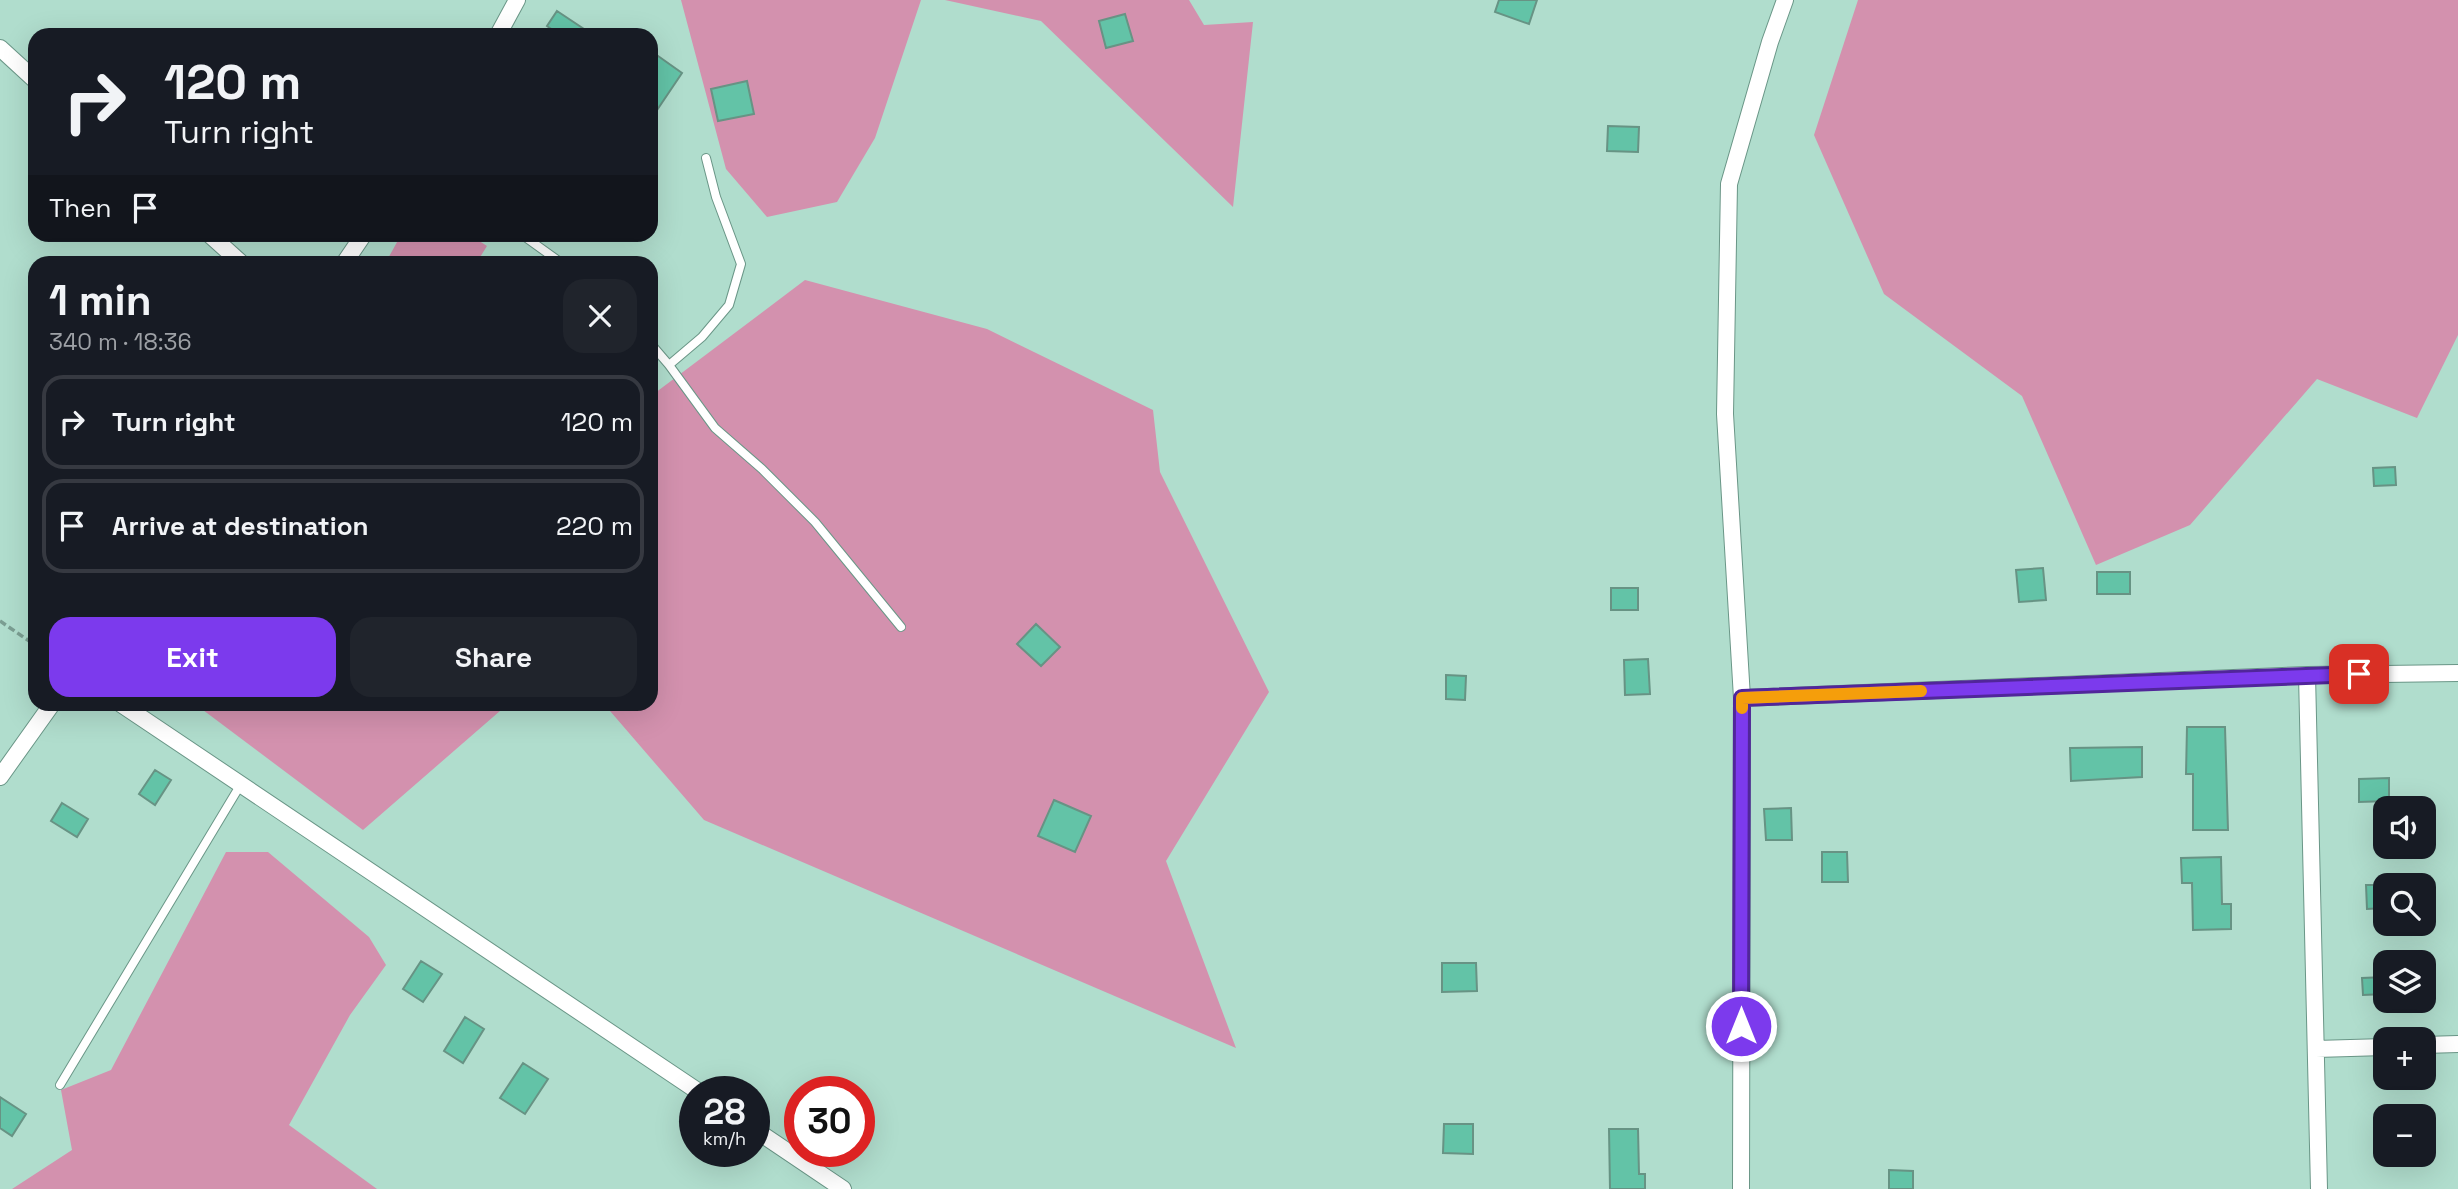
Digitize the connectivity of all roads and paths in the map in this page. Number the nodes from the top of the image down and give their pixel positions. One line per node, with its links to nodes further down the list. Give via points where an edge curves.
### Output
1 (517, 0): 3 (street)
2 (1785, 0): 20 (street, via 1729,184 1725,414)
3 (502, 28)
4 (0, 48): 5 (street)
5 (28, 73)
6 (706, 158): 12 (lane, via 741,264 729,305 702,337)
7 (218, 242): 9 (street)
8 (532, 242): 10 (lane)
9 (233, 256)
10 (552, 256)
11 (658, 352): 12 (lane)
12 (669, 365): 14 (lane, via 715,428 815,522)
13 (0, 621): 15 (path)
14 (901, 626)
15 (28, 640)
16 (2458, 667): 17 (street)
17 (2437, 673): 18 (street); 19 (street)
18 (2458, 673)
19 (2307, 676): 20 (street); 28 (street)
20 (1742, 698): 33 (street)
21 (47, 711): 23 (street)
22 (132, 711): 24 (street)
23 (0, 777)
24 (241, 784): 29 (street); 30 (lane)
25 (2458, 1044): 26 (street)
26 (2436, 1045)
27 (2373, 1047): 28 (street)
28 (2316, 1049): 34 (street)
29 (679, 1079)
30 (60, 1085)
31 (770, 1140): 32 (street)
32 (843, 1189)
33 (1741, 1189)
34 (2319, 1189)

